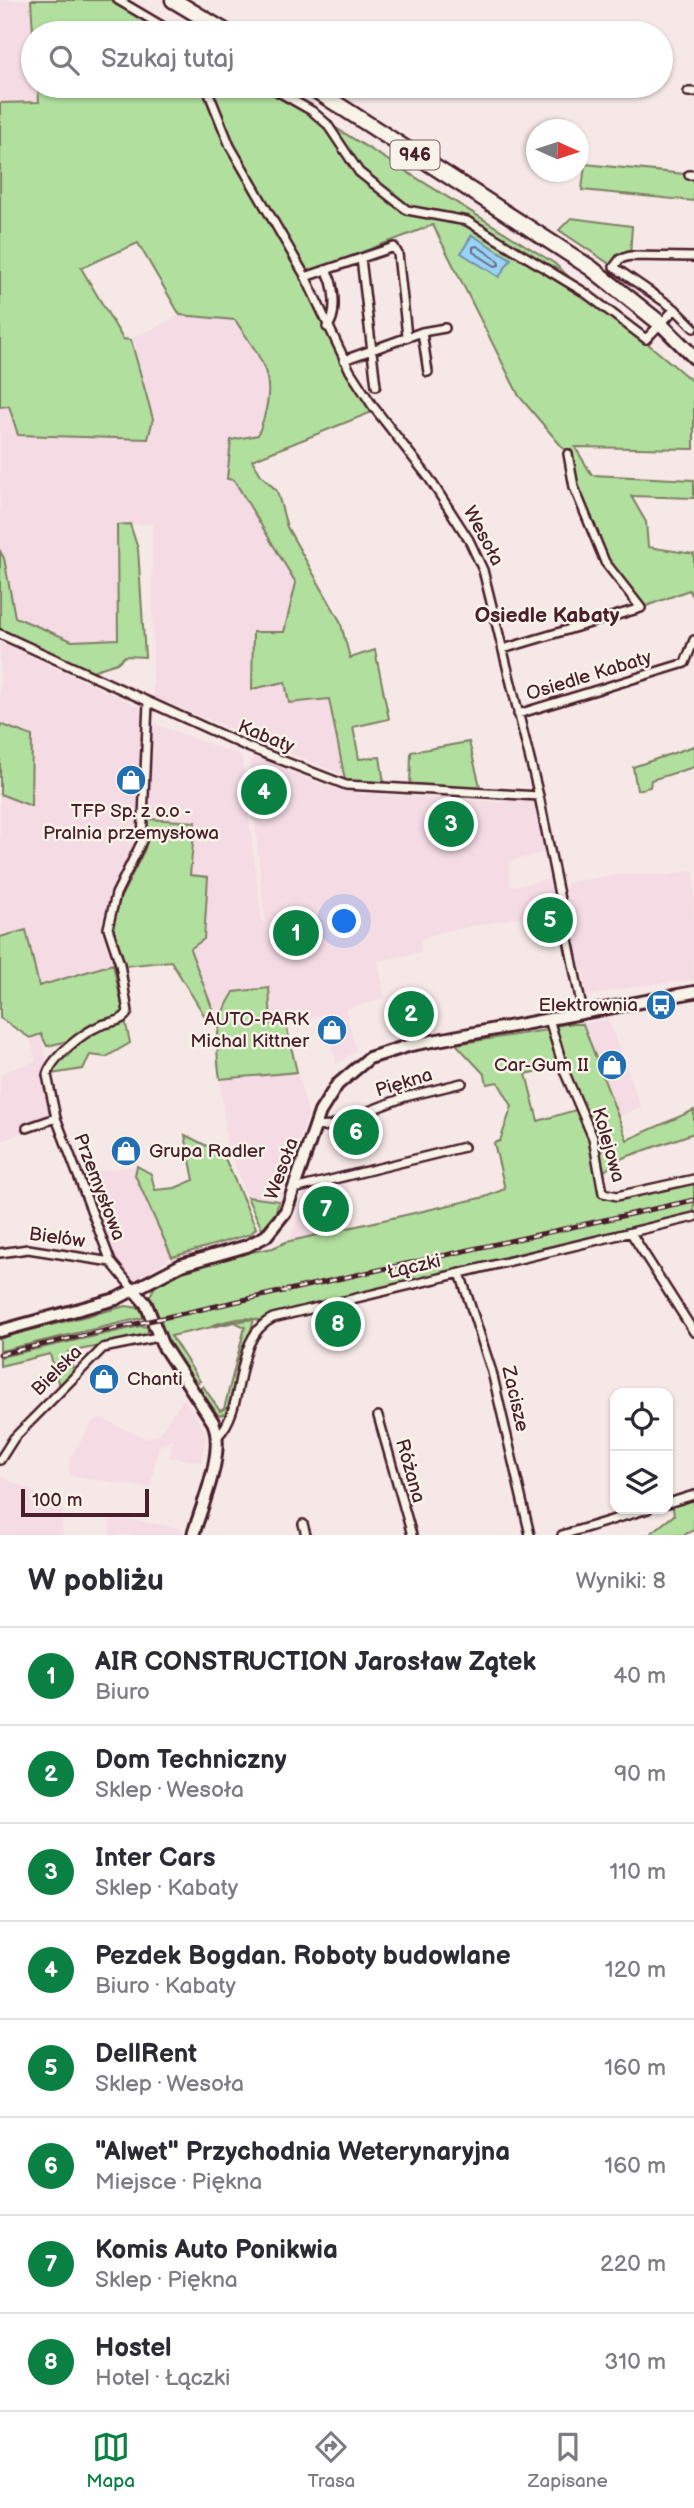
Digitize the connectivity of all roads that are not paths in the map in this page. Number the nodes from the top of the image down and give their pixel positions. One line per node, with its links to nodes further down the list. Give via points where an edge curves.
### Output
1 (118, 0): 5 (street)
2 (173, 0): 4 (highway)
3 (181, 0): 4 (highway)
4 (194, 11): 6 (highway)
5 (154, 21)
6 (209, 21)
7 (211, 98): 13 (street, Wesoła, via 230,146)
8 (290, 98): 15 (street, via 327,124 359,172 407,211 467,220 584,292 646,339)
9 (328, 98): 15 (highway, 946, via 591,268)
10 (694, 257): 14 (street, via 630,256 614,267)
11 (361, 258): 12 (street); 20 (street, via 390,247 397,250); 21 (street)
12 (325, 270): 13 (street); 16 (street, via 331,279 333,306 333,319)
13 (305, 276): 16 (street, Wesoła)
14 (675, 309): 15 (street); 18 (street)
15 (661, 324): 22 (main road, 946)
16 (327, 327): 23 (street, Wesoła)
17 (445, 328): 19 (street)
18 (694, 328)
19 (422, 332): 20 (street); 24 (street)
20 (407, 337): 21 (street)
21 (370, 349): 23 (street); 25 (street)
22 (694, 357)
23 (344, 360): 29 (street, Wesoła, via 469,540 484,570)
24 (428, 372)
25 (376, 386)
26 (568, 454): 29 (street, via 574,487 605,562 641,608)
27 (0, 634): 30 (street, Kabaty)
28 (694, 640): 31 (street, Osiedle Kabaty, via 685,663)
29 (503, 649): 31 (street, Wesoła)
30 (148, 703): 32 (street, Kabaty, via 346,785); 37 (street, via 142,841 116,894 108,928 128,1012 85,1035 48,1070)
31 (518, 715): 32 (street, Wesoła)
32 (539, 796): 34 (street, Wesoła)
33 (694, 992): 34 (street, Wesoła)
34 (583, 1013): 35 (street, Wesoła)
35 (549, 1019): 38 (street, Wesoła, via 377,1054 337,1084); 41 (street, Kolejowa, via 565,1073 593,1138 603,1193 625,1195)
36 (462, 1083): 38 (street, Piękna)
37 (56, 1118): 39 (street, Przemysłowa); 46 (street, Przemysłowa)
38 (315, 1127): 42 (street, Wesoła)
39 (27, 1128)
40 (464, 1147): 42 (street)
41 (694, 1179)
42 (294, 1189): 48 (street, Wesoła, via 279,1222 266,1236 181,1265)
43 (694, 1217): 44 (street, Łączki)
44 (631, 1233): 47 (street, Łączki); 49 (street)
45 (0, 1253): 46 (street, Bielów, via 19,1248)
46 (111, 1262): 48 (street, Przemysłowa)
47 (460, 1273): 53 (street, Łączki, via 293,1311 264,1322 251,1342 229,1418); 62 (street, Zacisze, via 490,1362)
48 (134, 1290): 50 (street, Wesoła, via 93,1307); 51 (street, via 146,1304)
49 (693, 1327)
50 (0, 1331)
51 (158, 1337): 53 (street); 54 (street, Bielska, via 103,1348 14,1438)
52 (378, 1416): 61 (street, Różana)
53 (218, 1437): 59 (street)
54 (0, 1461)
55 (694, 1495): 56 (street)
56 (673, 1501)
57 (631, 1514): 63 (street)
58 (303, 1524): 60 (street)
59 (193, 1535)
60 (306, 1535)
61 (412, 1535)
62 (530, 1535)
63 (562, 1535)

